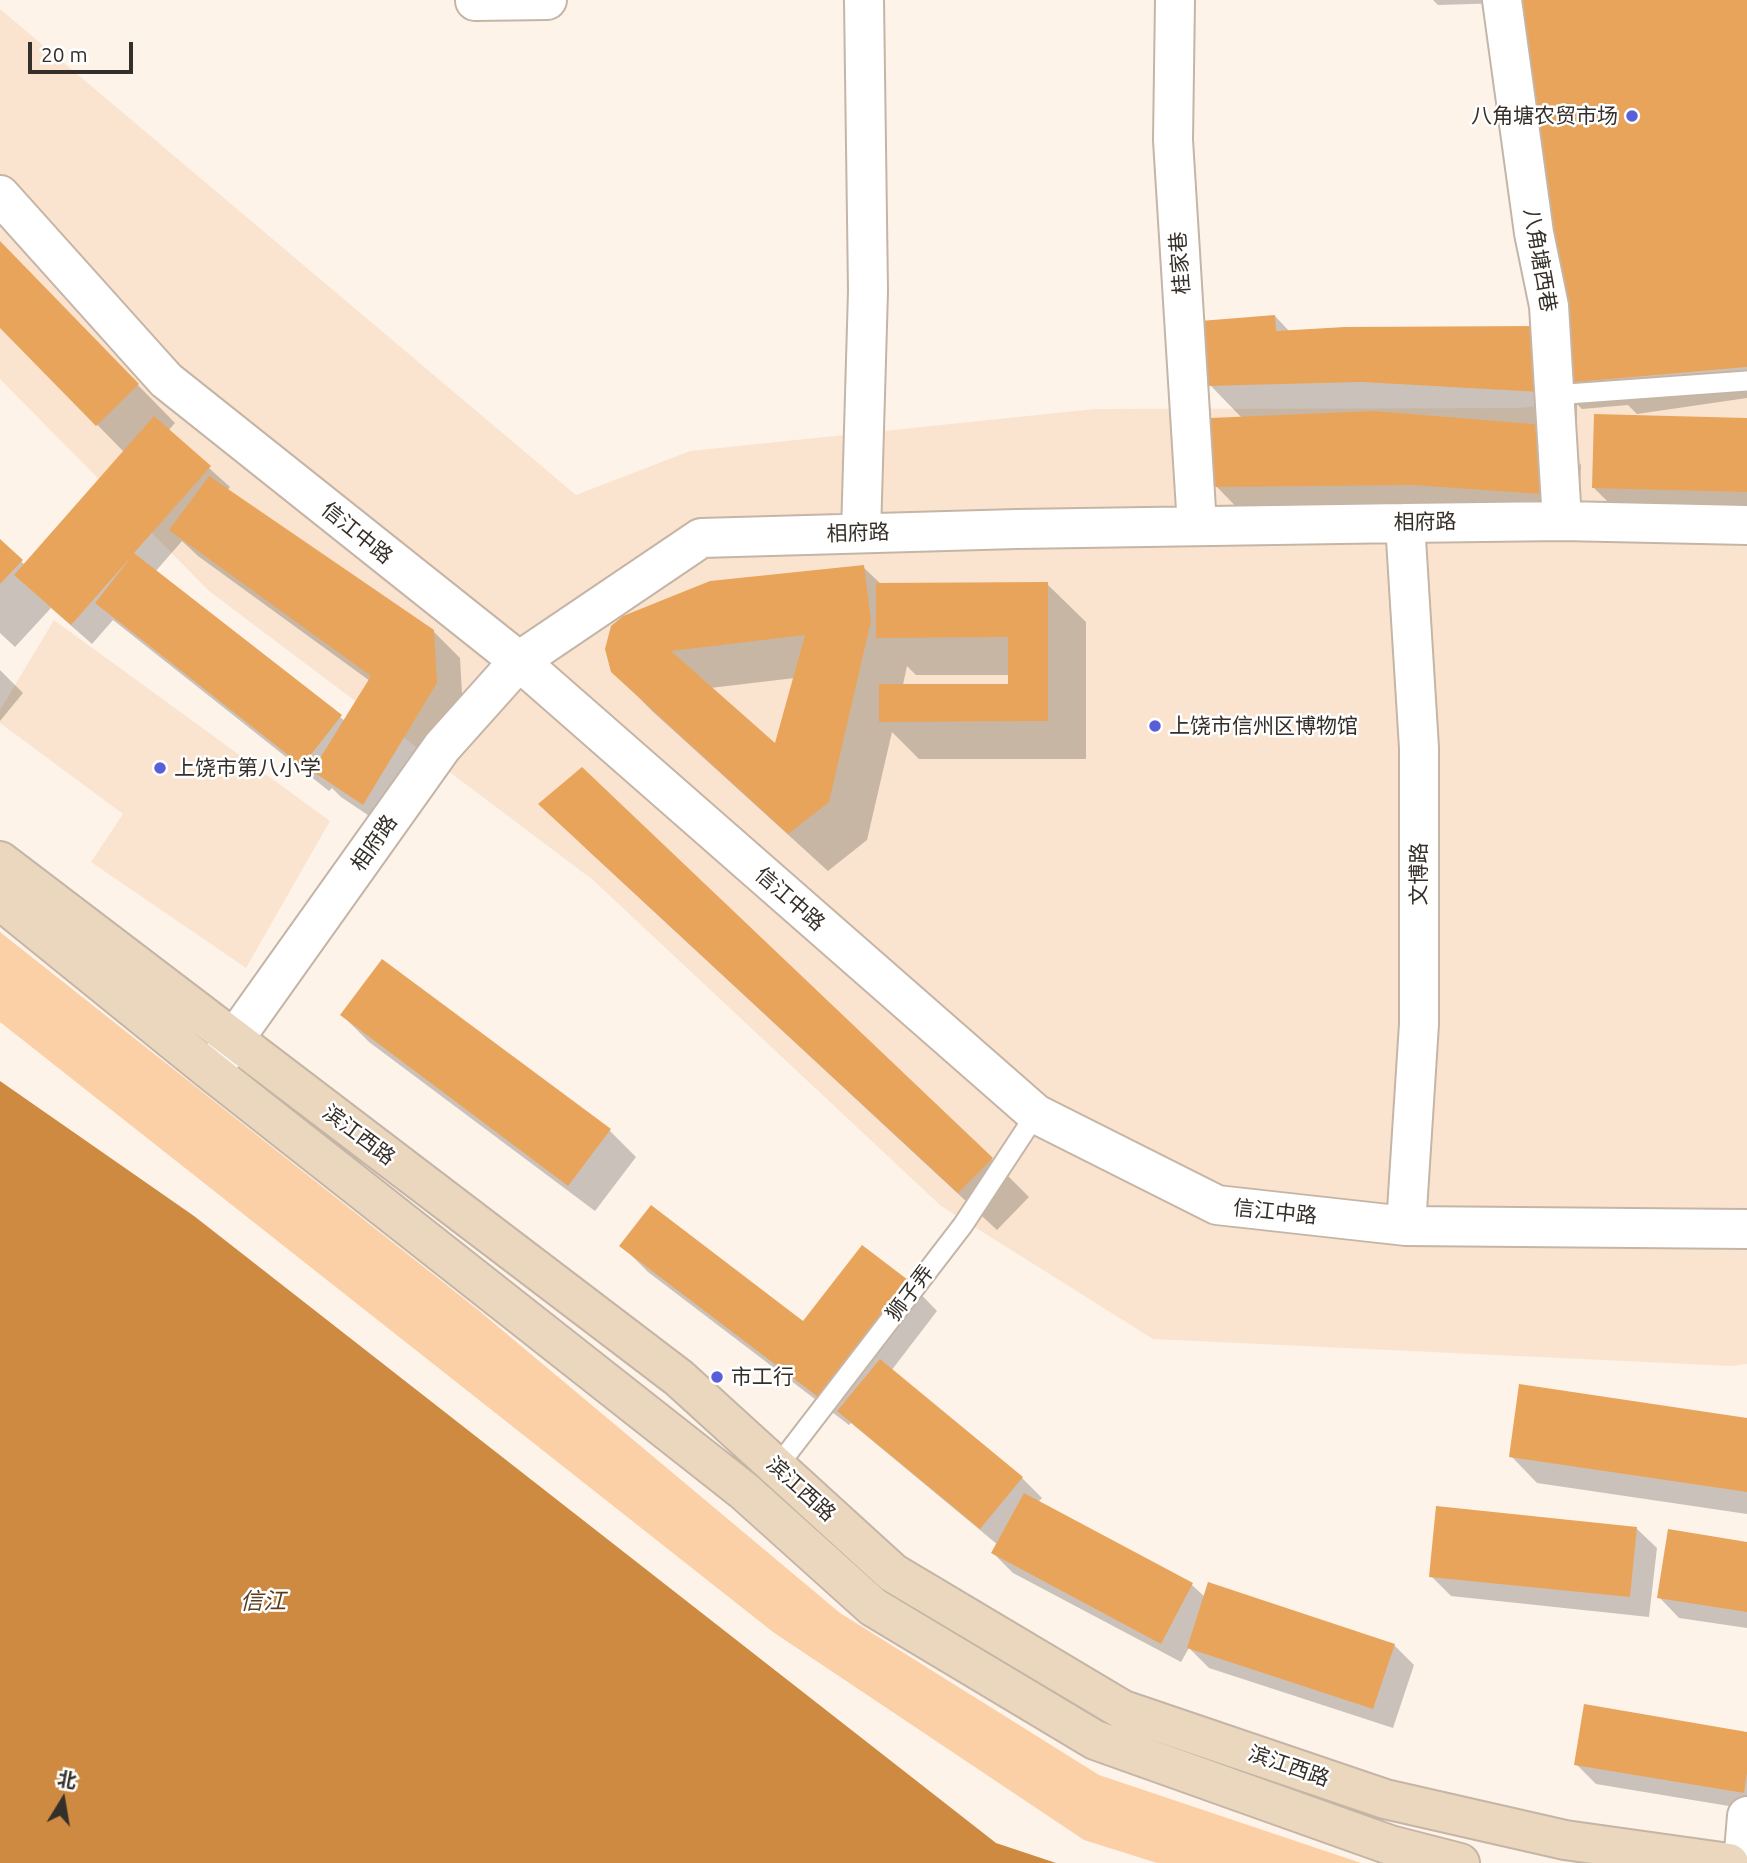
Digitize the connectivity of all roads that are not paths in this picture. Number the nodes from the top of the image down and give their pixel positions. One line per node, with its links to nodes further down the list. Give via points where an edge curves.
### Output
1 (547, 0): 5 (street)
2 (864, 0): 13 (street, via 868,291)
3 (1175, 0): 12 (street, 桂家巷, via 1172,140)
4 (1502, 0): 8 (street, 八角塘西巷, via 1534,233 1549,306)
5 (475, 1)
6 (0, 195): 14 (street, 信江中路, via 166,380)
7 (1747, 381): 8 (lane)
8 (1554, 395): 9 (street, 八角塘西巷)
9 (1562, 521): 10 (street, 相府路); 11 (street, 相府路)
10 (1405, 523): 12 (street, 相府路); 20 (street, 文博路, via 1419,748 1419,1024)
11 (1747, 525)
12 (1197, 526): 13 (street, 相府路)
13 (861, 533): 14 (street, 相府路, via 701,538)
14 (519, 661): 17 (street, 相府路, via 442,747); 19 (street, 信江中路)
15 (0, 861): 17 (main road, 滨江西路)
16 (0, 900): 18 (main road, 滨江西路)
17 (233, 1040): 18 (street, 相府路); 22 (main road, 滨江西路, via 679,1378)
18 (211, 1071): 24 (main road, 滨江西路, via 744,1492 873,1607 1095,1740 1390,1845)
19 (1037, 1114): 20 (street, 信江中路, via 1217,1205); 22 (lane, 狮子弄, via 963,1225)
20 (1406, 1226): 21 (street, 信江中路)
21 (1747, 1229)
22 (777, 1467): 25 (main road, 滨江西路, via 893,1573 1123,1710 1385,1799 1565,1840)
23 (1747, 1816): 26 (street)
24 (1460, 1863)
25 (1729, 1863)
26 (1743, 1863)

